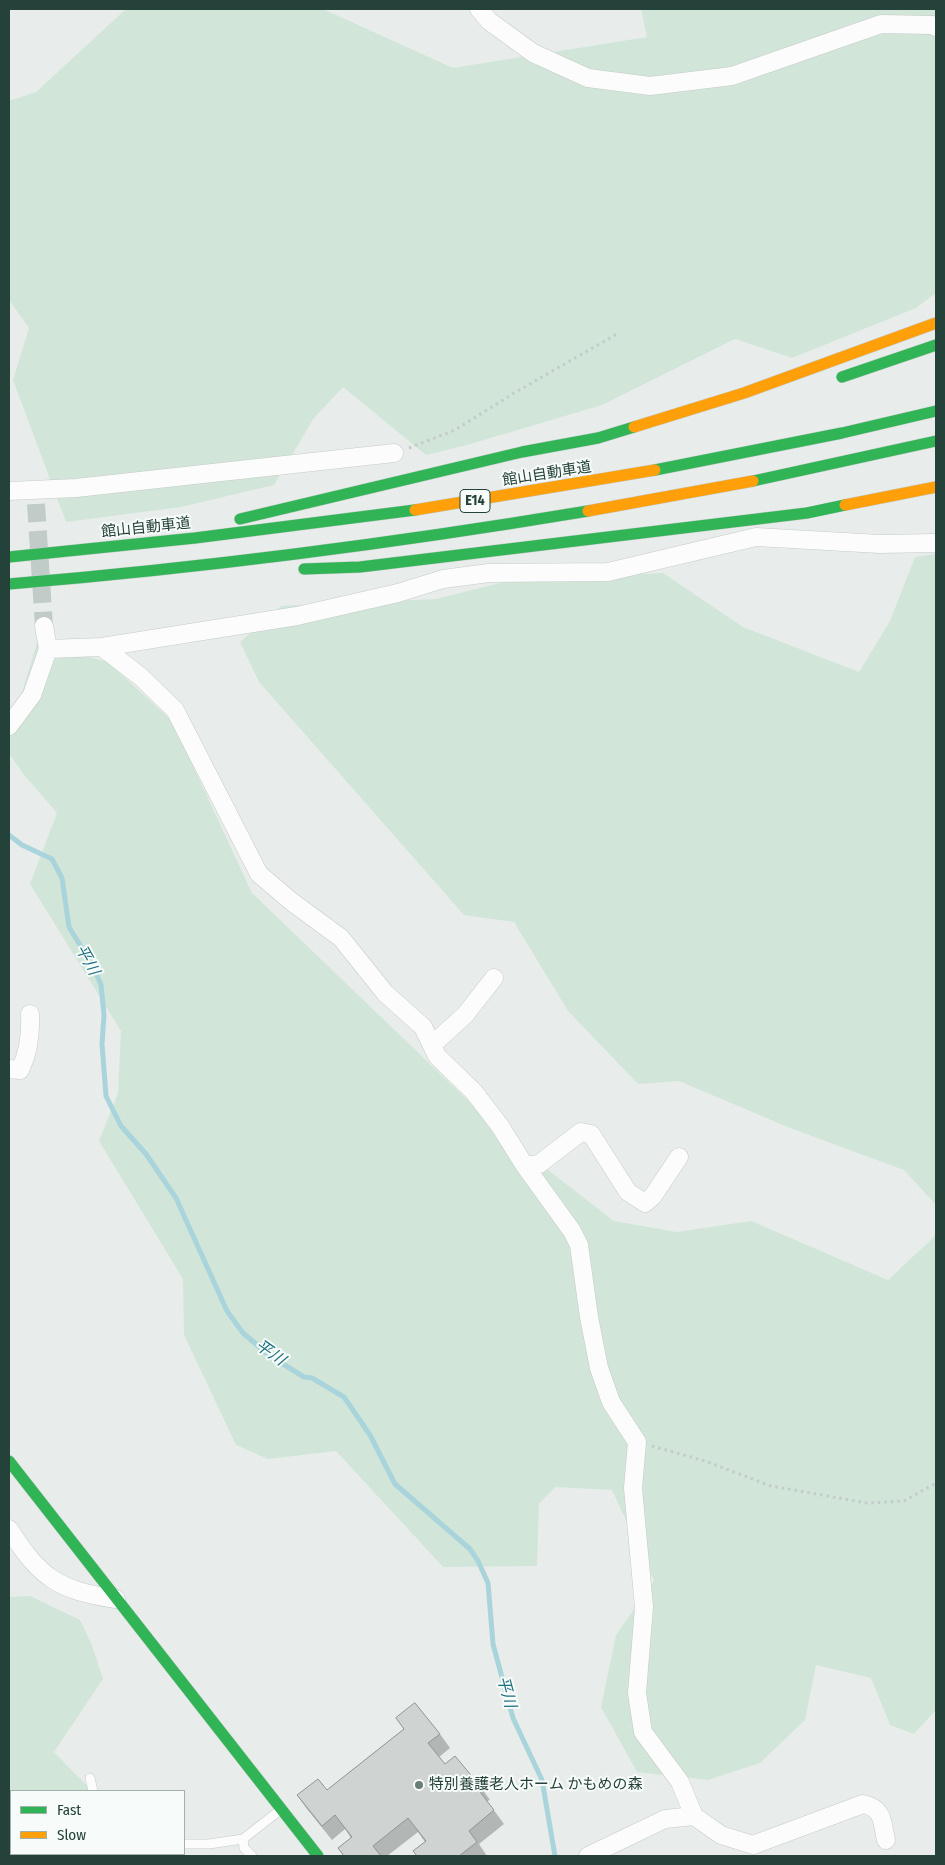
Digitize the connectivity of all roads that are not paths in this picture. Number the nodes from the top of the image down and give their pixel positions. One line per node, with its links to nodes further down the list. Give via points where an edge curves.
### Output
1 (480, 9): 2 (street, via 489,21 533,53 588,78 650,86 732,76 881,24 932,24)
2 (936, 27)
3 (936, 323): 8 (main road, via 744,393)
4 (936, 345): 5 (main road)
5 (832, 380)
6 (724, 411): 8 (main road, via 667,426)
7 (936, 411): 16 (main road, 館山自動車道 / E14, via 877,426 626,476 462,504)
8 (598, 438): 16 (main road, via 522,452)
9 (936, 441): 20 (main road, E14, via 641,502 299,555)
10 (394, 453): 12 (street, via 76,488 36,497)
11 (936, 487): 13 (main road)
12 (10, 489)
13 (904, 494): 14 (main road); 18 (main road, via 806,513 360,568)
14 (927, 502)
15 (936, 542): 23 (street, via 880,544 756,537 608,572 489,573 443,579 398,593 297,616)
16 (134, 545): 17 (main road, 館山自動車道 / E14)
17 (9, 557)
18 (293, 569)
19 (264, 570): 20 (main road)
20 (138, 573): 21 (main road, E14)
21 (9, 584)
22 (44, 626): 24 (street)
23 (102, 647): 24 (street); 28 (street, via 141,677 175,710 259,874 341,938 385,992 423,1027)
24 (48, 649): 25 (street, via 32,695)
25 (9, 726)
26 (494, 978): 28 (street, via 465,1015)
27 (30, 1014): 29 (street, via 27,1057 20,1070)
28 (432, 1045): 31 (street, via 437,1056 474,1092)
29 (9, 1069)
30 (679, 1158): 31 (street, via 646,1203 628,1192 591,1134 581,1132 539,1164)
31 (525, 1166): 38 (street, via 579,1245 588,1317 600,1368 611,1402 636,1442 633,1488 644,1607 637,1693 642,1732 680,1782)
32 (9, 1461): 34 (main road)
33 (9, 1529): 34 (street, via 31,1561 57,1583 87,1594)
34 (116, 1599): 37 (main road)
35 (90, 1778): 36 (lane)
36 (93, 1790)
37 (282, 1809): 39 (lane); 43 (main road)
38 (694, 1816): 40 (street, via 721,1835 753,1845 864,1804 873,1806 880,1814); 44 (street, via 665,1819)
39 (243, 1839): 41 (lane); 42 (lane, via 244,1848)
40 (886, 1840)
41 (185, 1844)
42 (252, 1856)
43 (318, 1856)
44 (588, 1856)

